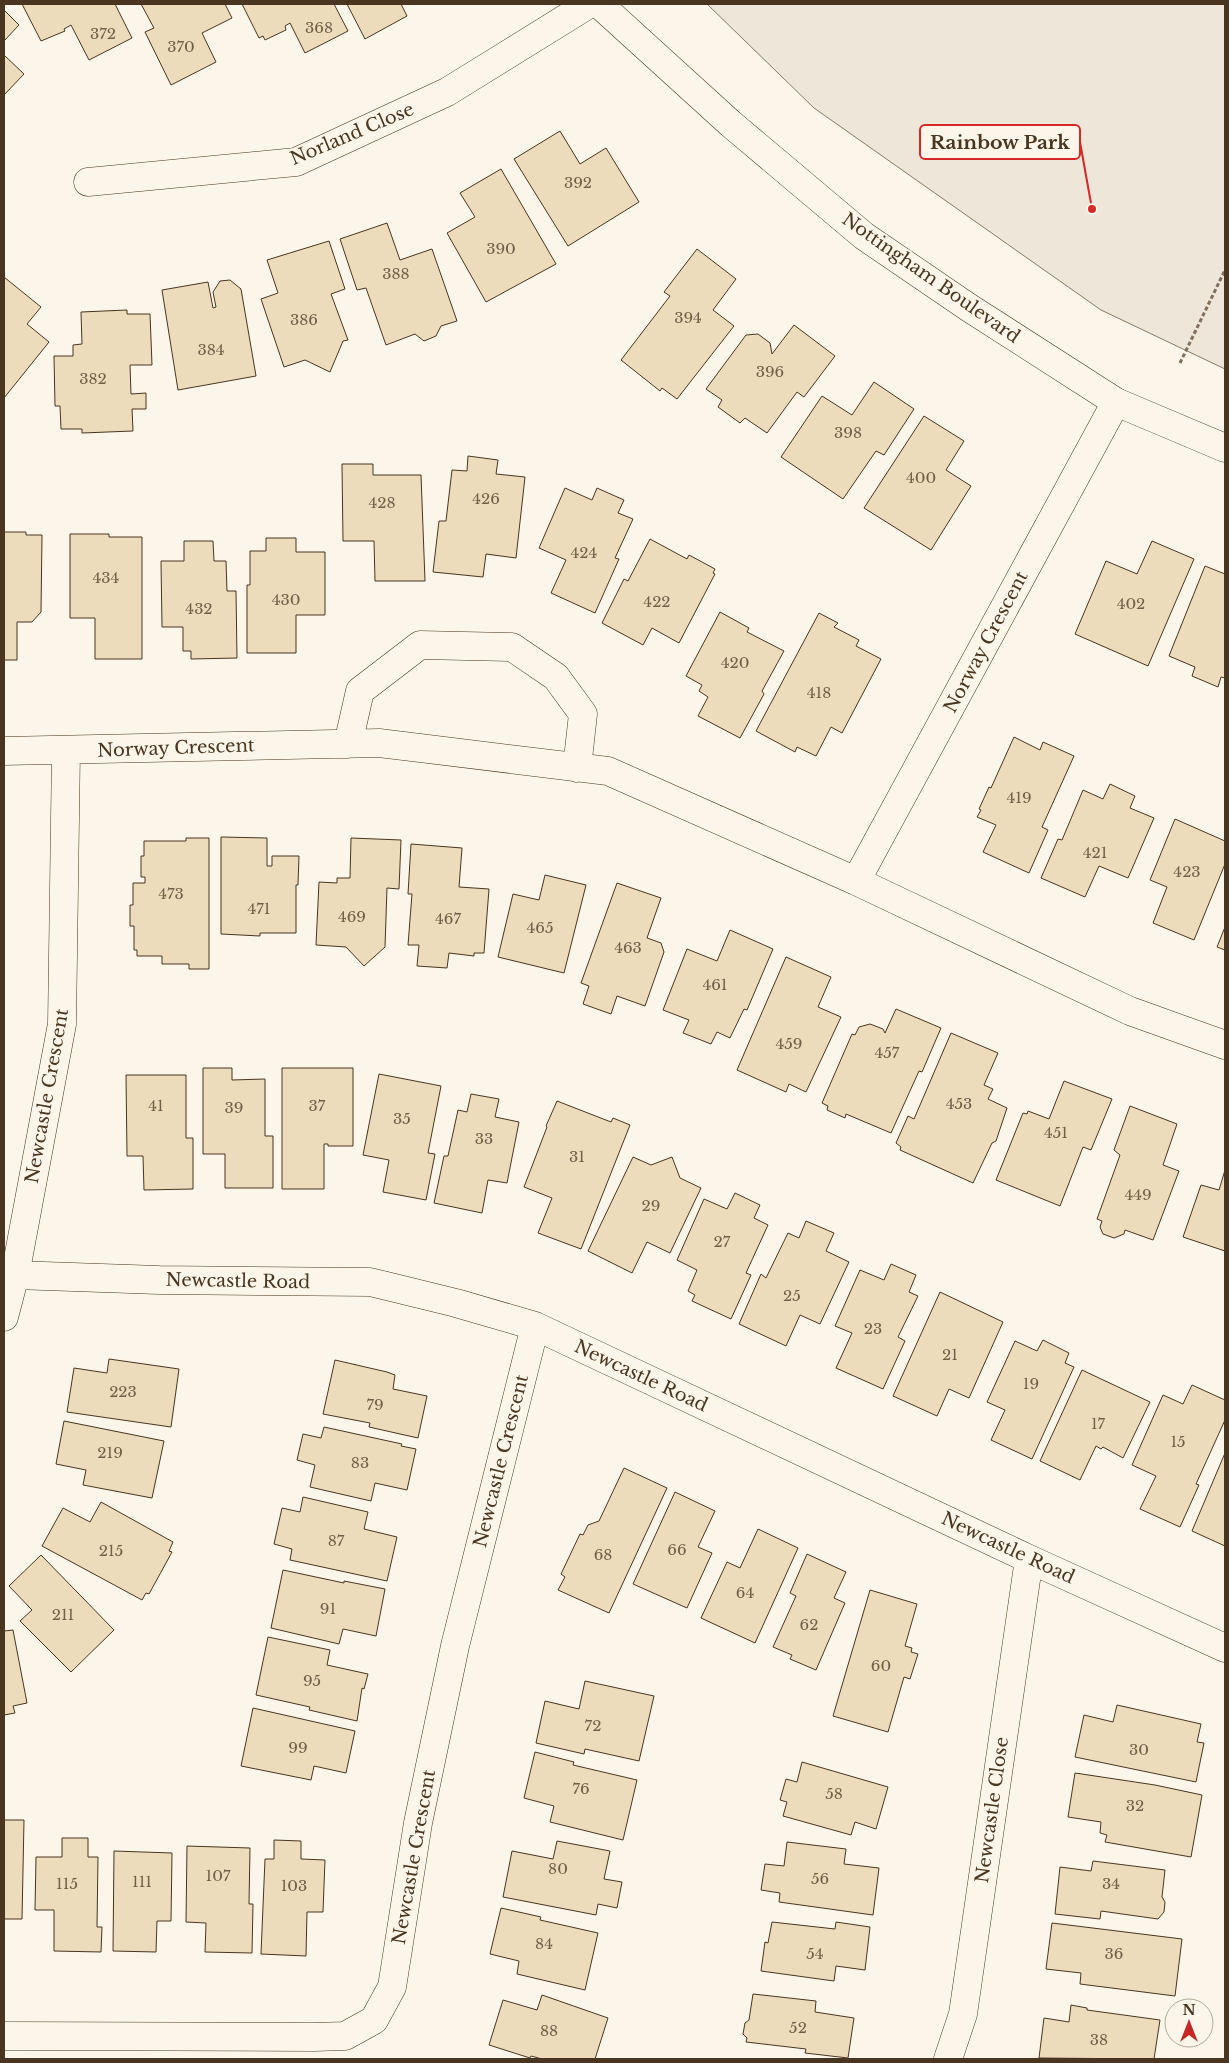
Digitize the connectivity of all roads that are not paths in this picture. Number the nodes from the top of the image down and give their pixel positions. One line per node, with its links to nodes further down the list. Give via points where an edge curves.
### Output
1 (589, 4): 3 (street, Norland Close, via 447,92 296,162)
2 (600, 4): 4 (street, Nottingham Boulevard, via 731,124 864,236 968,308)
3 (88, 182)
4 (1116, 402): 5 (street, Nottingham Boulevard); 10 (street, Norway Crescent)
5 (1225, 448)
6 (348, 744): 8 (street, Norway Crescent); 9 (street, Norway Crescent, via 379,743); 9 (street, via 360,691 420,645 512,647 556,677 583,714)
7 (4, 751): 8 (street, Norway Crescent)
8 (66, 751): 12 (street, Newcastle Crescent, via 62,1024)
9 (577, 768): 10 (street, Norway Crescent, via 608,771)
10 (856, 881): 11 (street, Norway Crescent, via 1130,1011)
11 (1225, 1045)
12 (15, 1275): 13 (street, Newcastle Crescent); 14 (street, Newcastle Road, via 370,1282)
13 (4, 1317)
14 (535, 1326): 15 (street, Newcastle Road); 17 (street, Newcastle Crescent, via 453,1656 418,1823 392,1987 374,2020 345,2036)
15 (1029, 1559): 16 (street, Newcastle Road); 18 (street, Newcastle Close, via 963,2014)
16 (1225, 1648)
17 (4, 2036)
18 (948, 2059)

